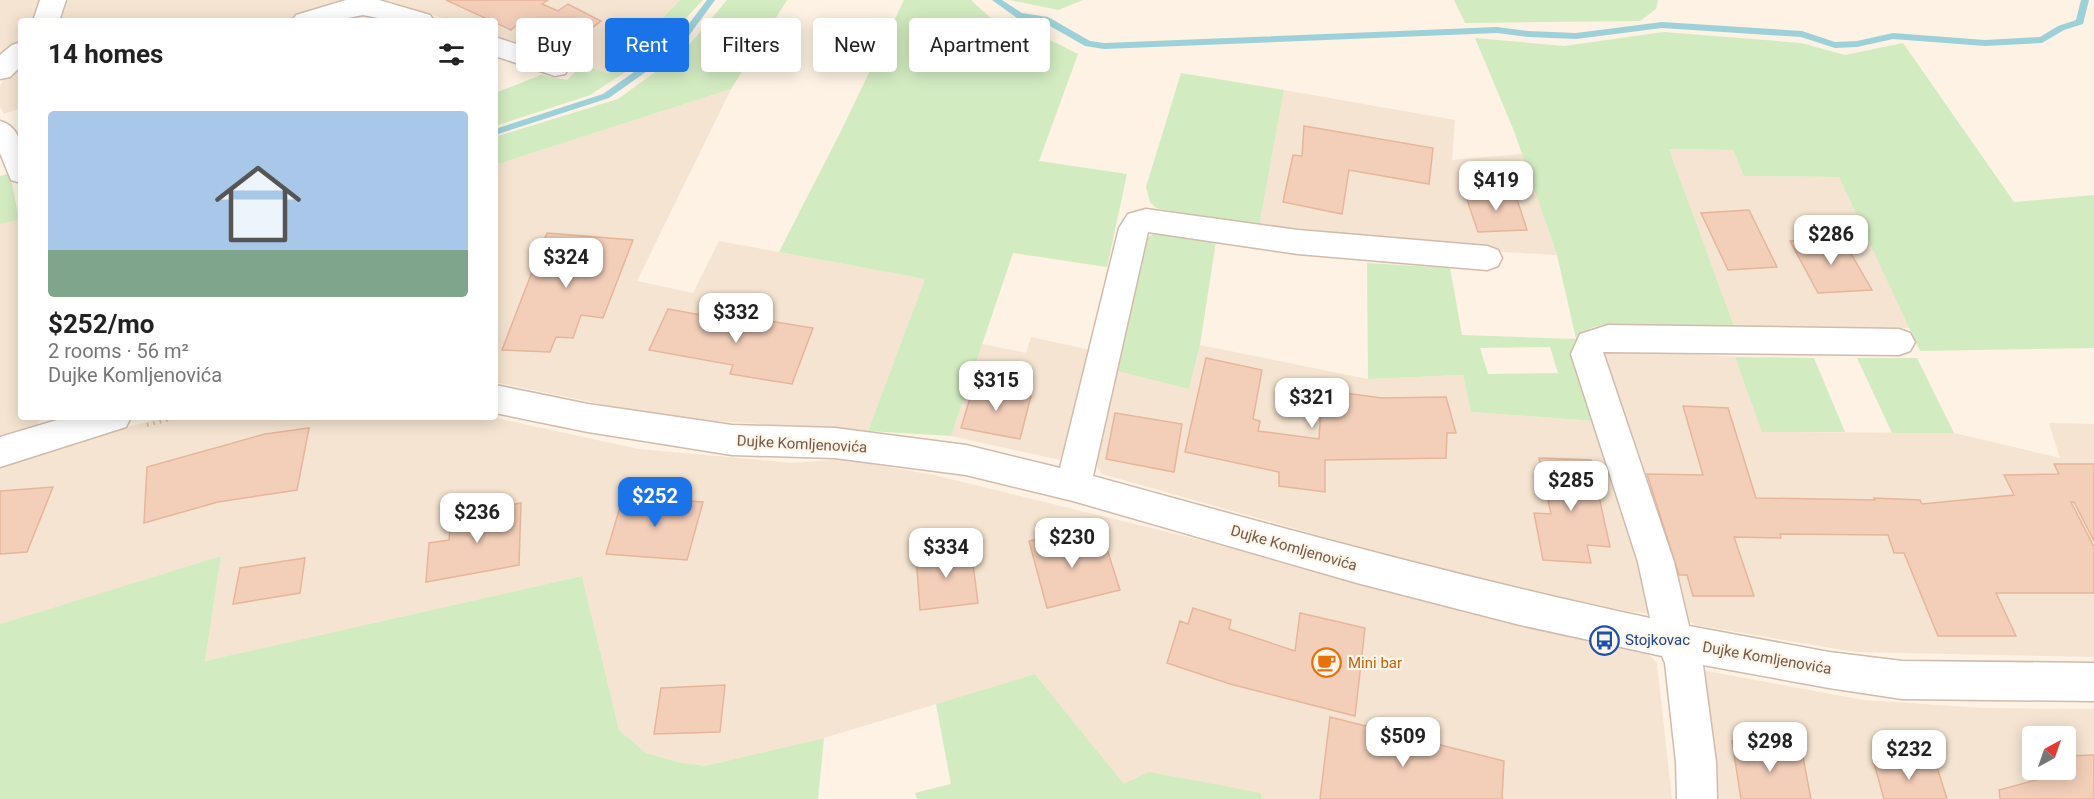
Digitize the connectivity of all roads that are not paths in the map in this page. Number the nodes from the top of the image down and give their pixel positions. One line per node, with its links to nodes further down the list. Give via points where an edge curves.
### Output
1 (53, 0): 2 (street)
2 (47, 18)
3 (314, 18): 4 (street, via 363,5)
4 (412, 18)
5 (498, 47): 6 (street)
6 (516, 53)
7 (18, 54): 8 (street)
8 (0, 70)
9 (18, 116): 10 (street)
10 (0, 122)
11 (0, 131): 12 (street)
12 (18, 163)
13 (1487, 258): 19 (street, via 1340,246 1139,222 1134,228)
14 (1899, 342): 20 (street, via 1608,338 1590,344 1587,354 1656,562)
15 (498, 400): 19 (street, Dujke Komljenovića, via 732,440 835,443 966,460)
16 (92, 420): 17 (street)
17 (56, 425): 18 (street)
18 (0, 452)
19 (1073, 486): 20 (street, Dujke Komljenovića, via 1368,569 1520,608)
20 (1674, 641): 21 (street, Dujke Komljenovića, via 1902,680); 22 (street, via 1684,661)
21 (2094, 682)
22 (1697, 799)

